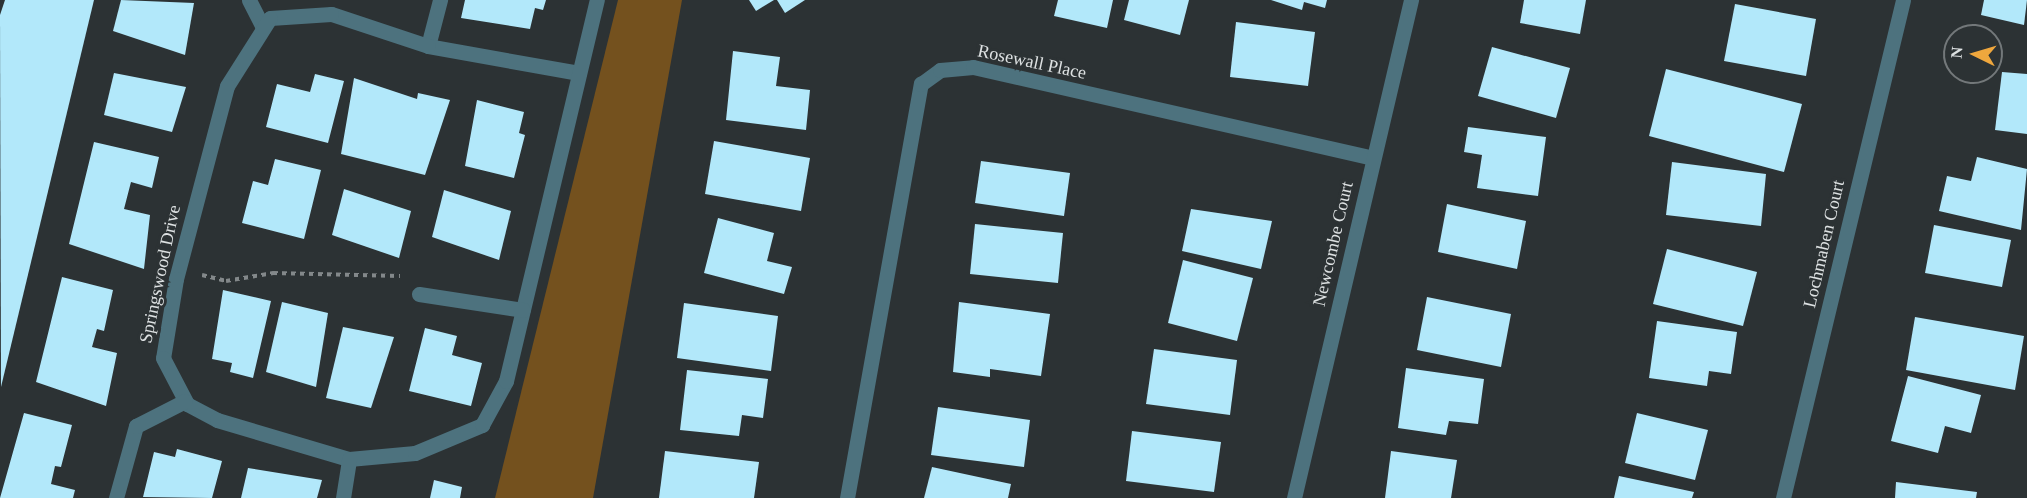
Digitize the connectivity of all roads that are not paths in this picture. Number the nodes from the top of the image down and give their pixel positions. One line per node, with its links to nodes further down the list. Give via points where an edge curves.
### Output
1 (249, 0): 6 (street)
2 (440, 0): 7 (street)
3 (597, 0): 8 (street)
4 (1411, 0): 9 (street, Newcombe Court)
5 (1903, 0): 18 (street, Lochmaben Court)
6 (263, 27): 7 (street, via 270,18 331,14); 12 (street, Springswood Drive, via 227,87 178,268 163,358)
7 (428, 46): 8 (street)
8 (579, 72): 11 (street)
9 (1373, 158): 16 (street, Rosewall Place, via 973,67 940,70 921,84); 17 (street, Newcombe Court)
10 (419, 294): 11 (street)
11 (523, 310): 13 (street, via 506,381 482,425 416,453)
12 (185, 401): 13 (street, via 217,420); 14 (street, via 135,426)
13 (349, 459): 15 (street)
14 (116, 498)
15 (343, 498)
16 (847, 498)
17 (1294, 498)
18 (1783, 498)

